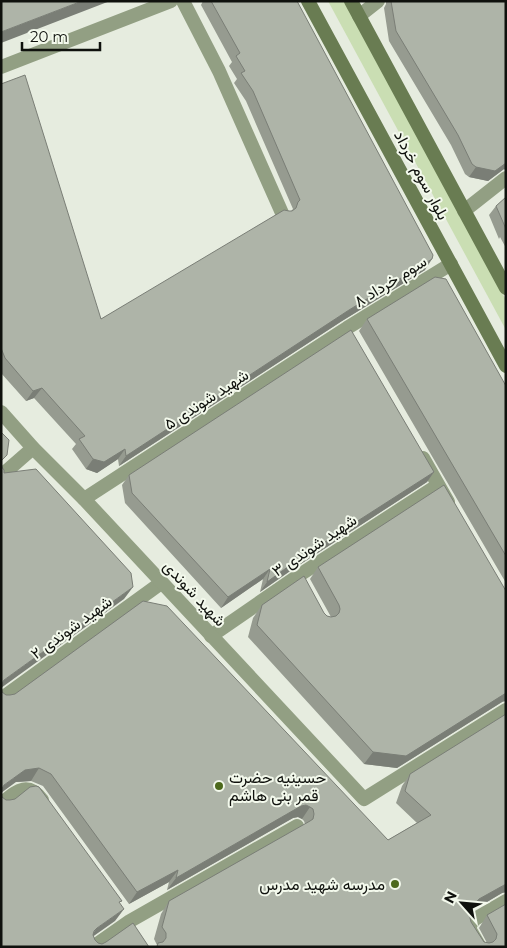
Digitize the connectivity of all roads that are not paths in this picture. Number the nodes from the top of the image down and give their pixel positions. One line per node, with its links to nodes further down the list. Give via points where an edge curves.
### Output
1 (171, 1): 7 (street)
2 (184, 1): 10 (street)
3 (308, 1): 11 (main road, بلوار سوم خرداد)
4 (351, 1): 6 (main road, بلوار سوم خرداد)
5 (378, 1): 6 (street)
6 (359, 16): 9 (main road, بلوار سوم خرداد)
7 (6, 65)
8 (506, 178): 9 (street)
9 (464, 210): 12 (main road, بلوار سوم خرداد)
10 (282, 213)
11 (451, 264): 13 (street, سوم خرداد ۸); 14 (main road, بلوار سوم خرداد)
12 (506, 288)
13 (350, 332): 20 (street, شهید شوندی ۵)
14 (506, 366)
15 (1, 412): 17 (street, شهید شوندی)
16 (414, 443): 19 (street)
17 (34, 448): 18 (street); 20 (street, شهید شوندی)
18 (1, 476)
19 (438, 485): 21 (street); 23 (street, شهید شوندی ۳, via 300,580)
20 (84, 499): 22 (street, شهید شوندی)
21 (453, 510)
22 (161, 583): 23 (street, شهید شوندی); 24 (street, شهید شوندی ۲)
23 (211, 636): 25 (street, شهید شوندی, via 364,799)
24 (1, 699)
25 (506, 710)
26 (1, 804): 27 (street, via 18,791 28,789 36,792)
27 (48, 808)
28 (297, 826): 30 (street)
29 (506, 901): 33 (street, via 470,924)
30 (127, 917): 31 (street); 32 (street)
31 (140, 934)
32 (93, 947)
33 (480, 947)

